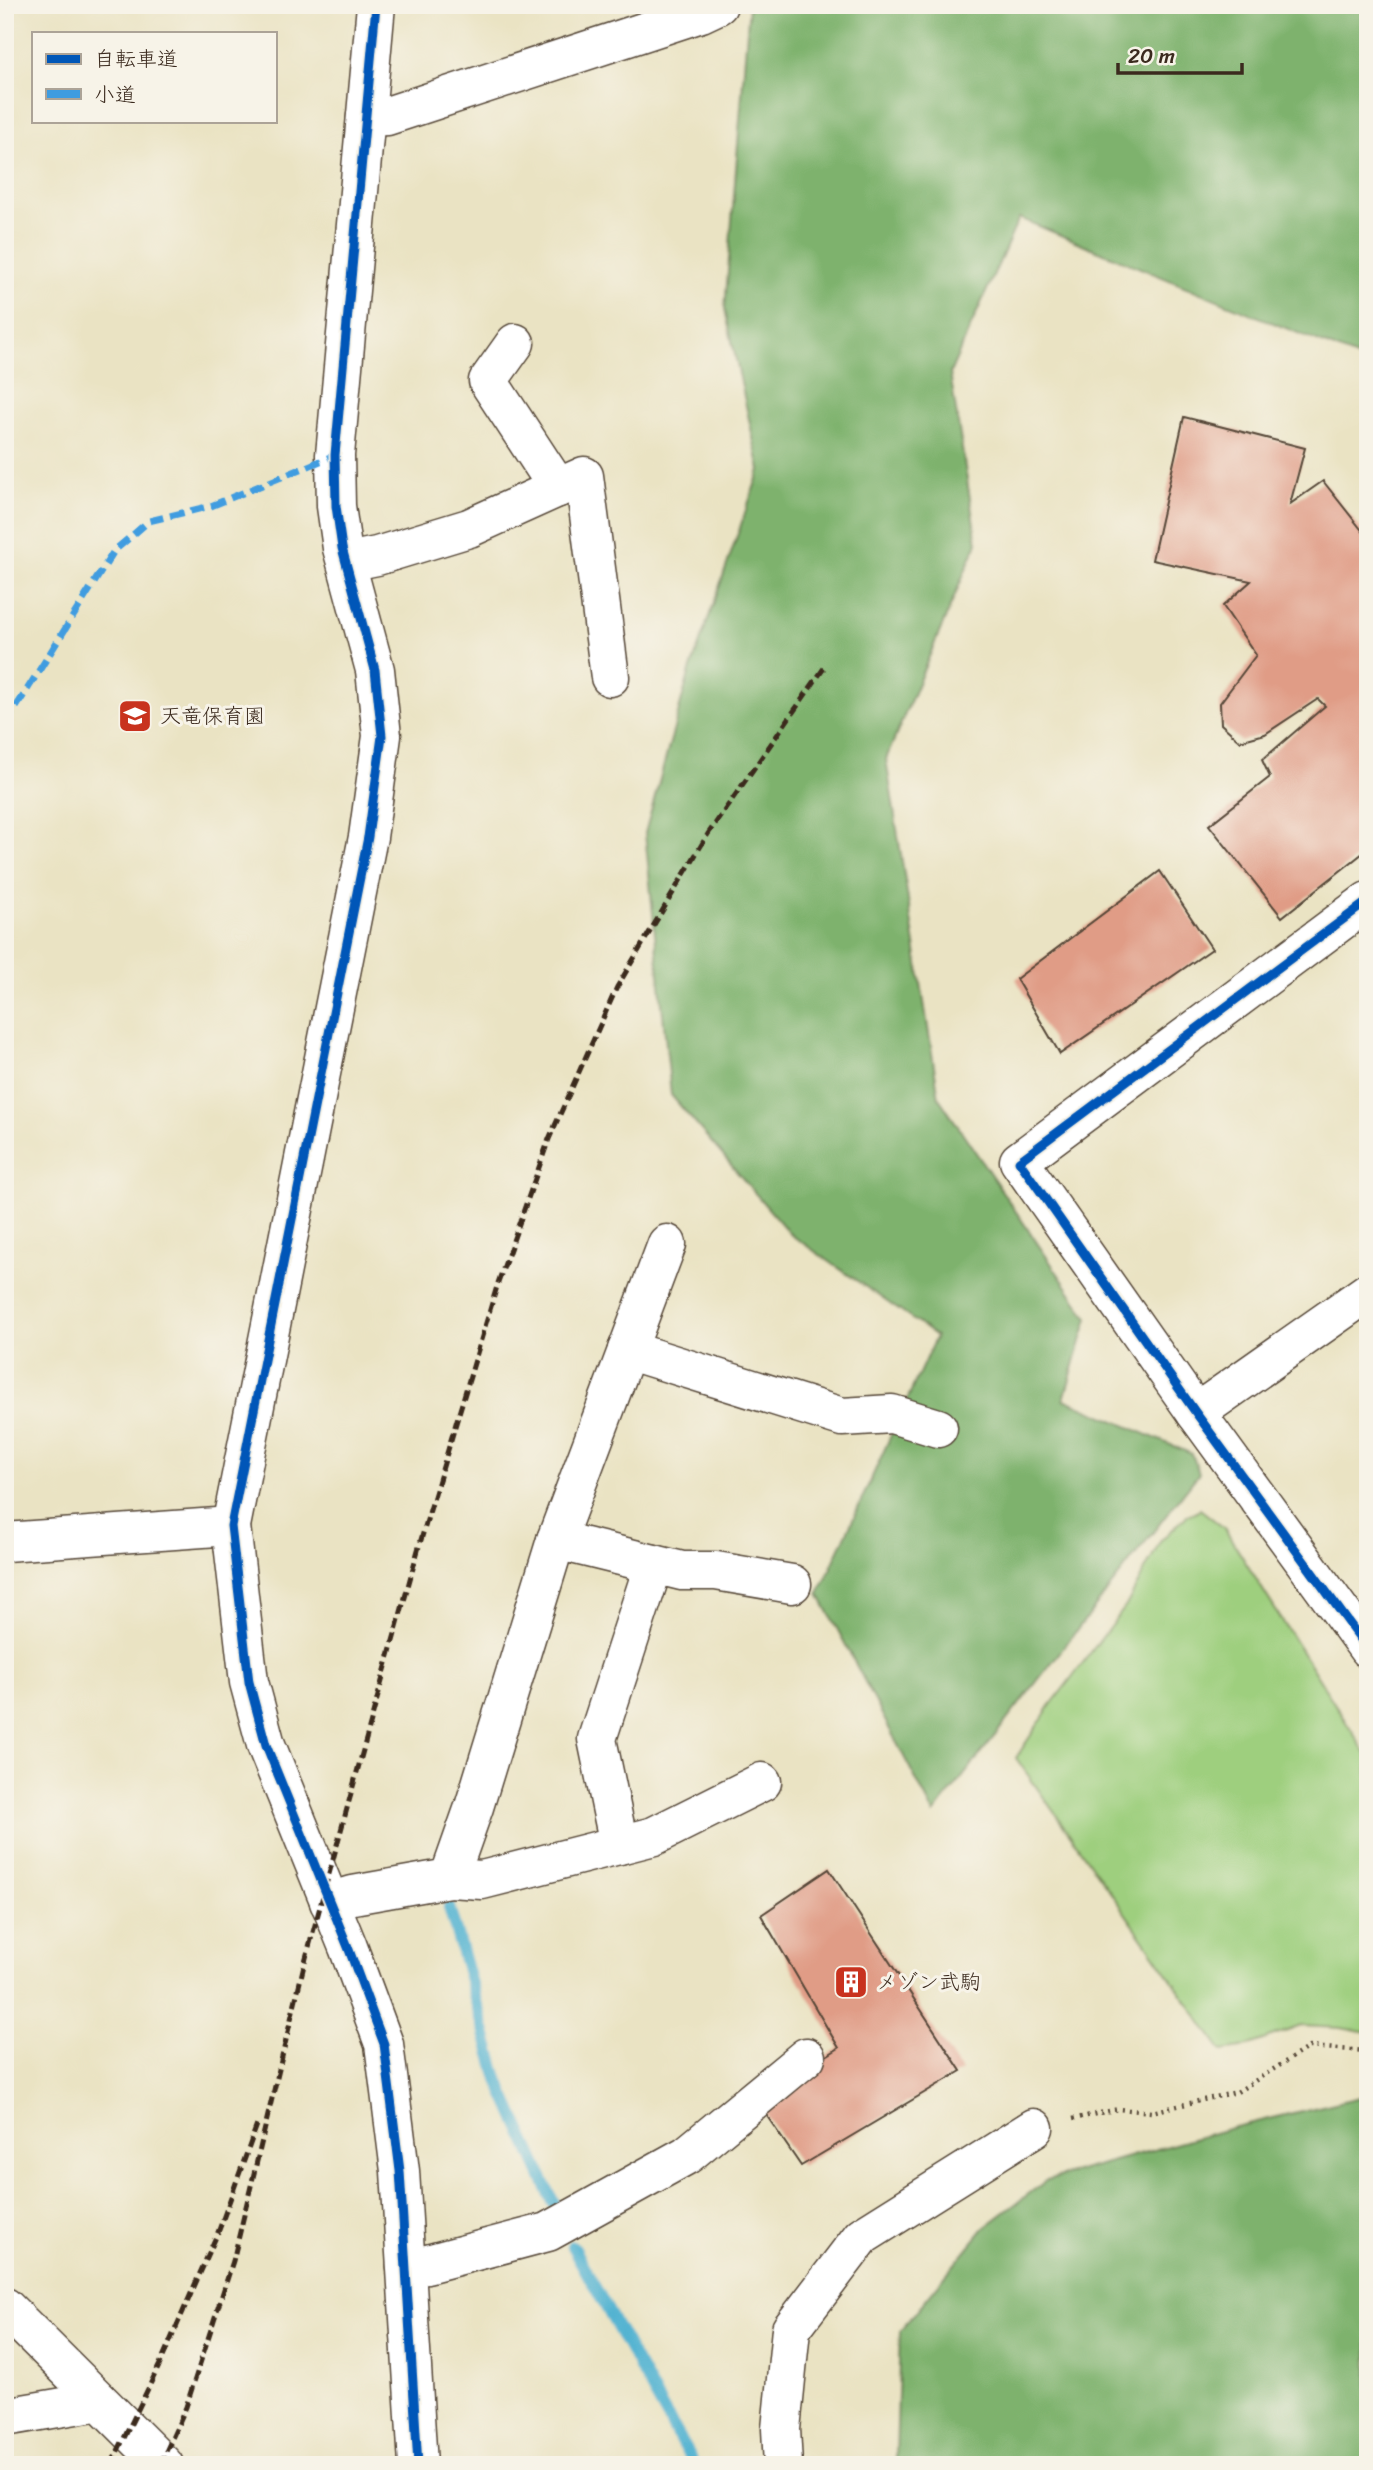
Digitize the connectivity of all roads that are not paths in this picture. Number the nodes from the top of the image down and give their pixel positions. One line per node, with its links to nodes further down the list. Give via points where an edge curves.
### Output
1 (376, 5): 3 (street)
2 (718, 5): 3 (street, via 387,116)
3 (366, 117): 6 (street, via 335,455 336,506)
4 (515, 343): 5 (street, via 488,381)
5 (558, 488): 6 (street, via 468,528); 7 (street, via 584,476)
6 (346, 562): 14 (street, via 374,670 382,736 368,837)
7 (610, 677)
8 (1368, 901): 12 (street, via 1019,1161)
9 (667, 1244): 11 (street)
10 (1368, 1292): 12 (street)
11 (627, 1350): 13 (street, via 842,1418 892,1414); 15 (street)
12 (1196, 1413): 19 (street)
13 (938, 1428)
14 (231, 1526): 16 (street); 23 (street, via 249,1682 266,1745)
15 (556, 1540): 17 (street); 22 (street)
16 (5, 1542)
17 (654, 1564): 18 (street); 21 (street, via 597,1739)
18 (792, 1584)
19 (1368, 1649)
20 (762, 1782): 21 (street, via 654,1836)
21 (619, 1844): 22 (street, via 482,1880)
22 (449, 1878): 23 (street)
23 (329, 1902): 26 (street, via 384,2044)
24 (806, 2057): 26 (street, via 687,2155 548,2232)
25 (1034, 2128): 32 (street, via 862,2236 791,2329 781,2429)
26 (406, 2266): 31 (street)
27 (5, 2307): 28 (street)
28 (99, 2401): 29 (street); 30 (street)
29 (5, 2417)
30 (164, 2465)
31 (418, 2465)
32 (783, 2465)

